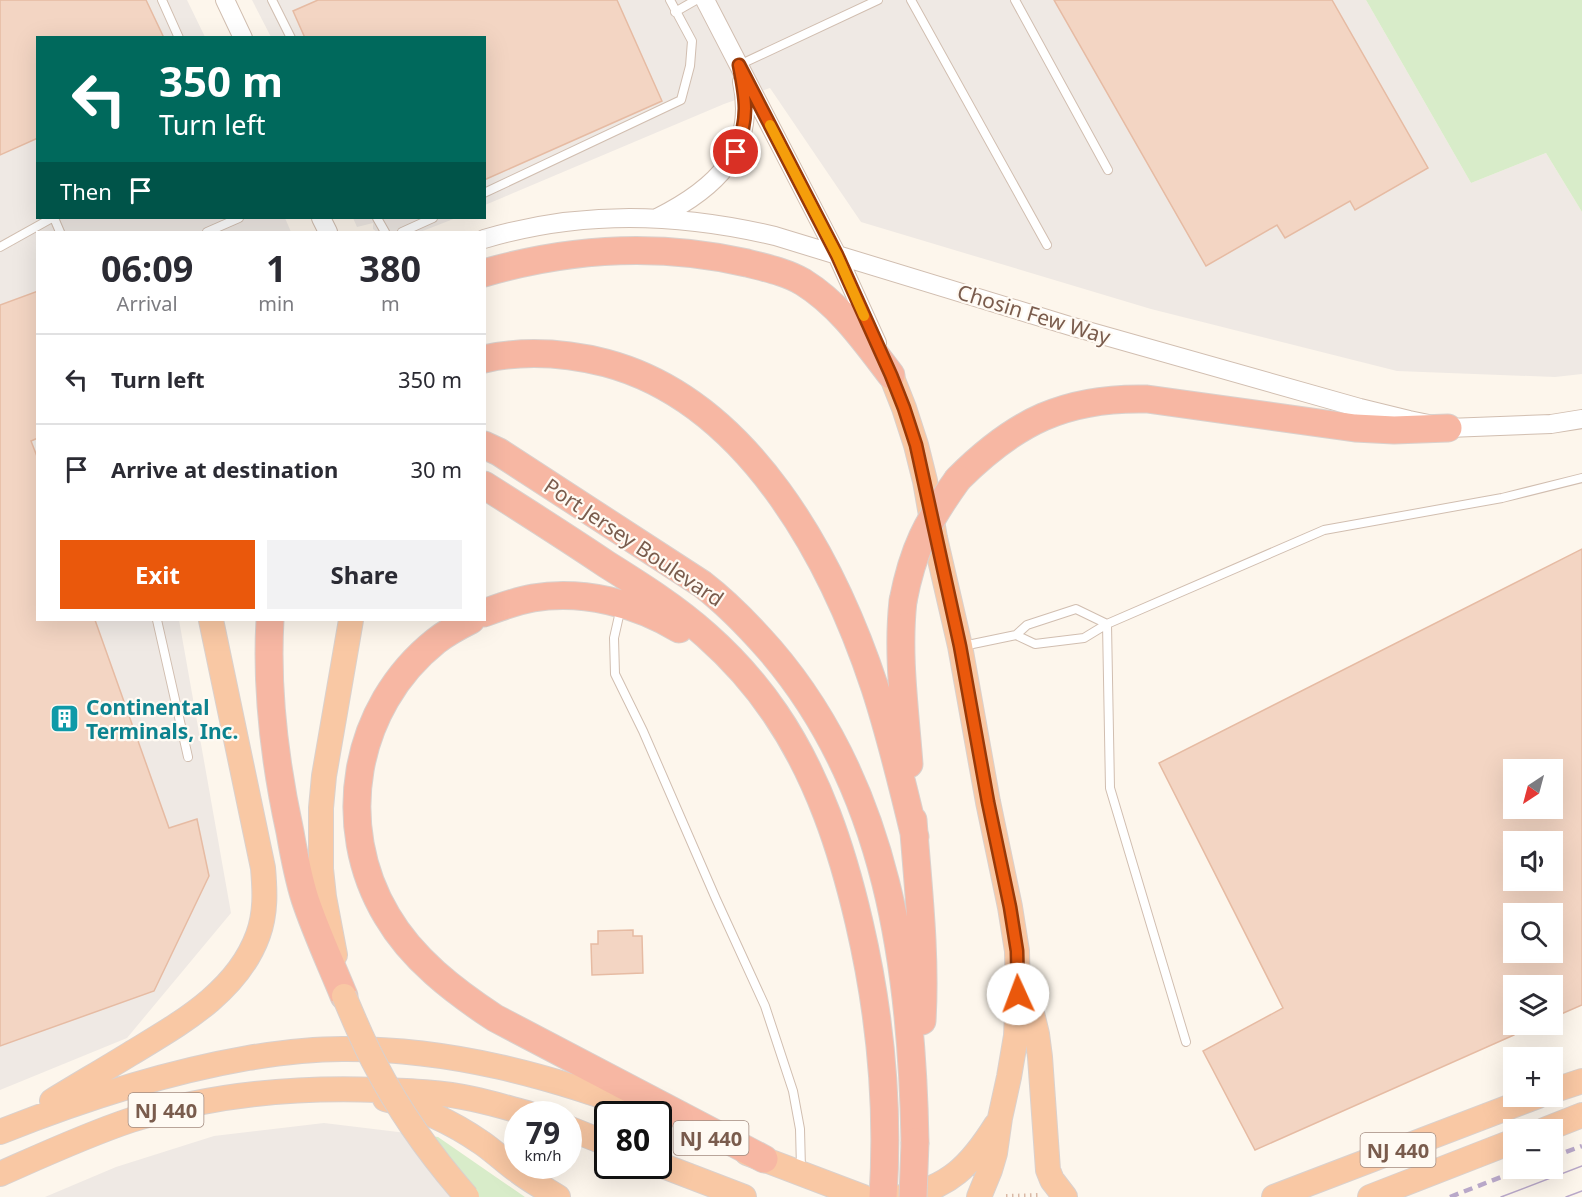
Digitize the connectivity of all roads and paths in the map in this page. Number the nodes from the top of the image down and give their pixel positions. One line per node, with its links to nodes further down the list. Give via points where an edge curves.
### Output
1 (162, 0): 11 (lane)
2 (225, 0): 12 (street)
3 (272, 0): 13 (lane)
4 (669, 0): 10 (lane)
5 (696, 0): 10 (lane)
6 (705, 0): 14 (street)
7 (878, 0): 14 (lane)
8 (911, 0): 24 (lane)
9 (1015, 0): 15 (lane)
10 (675, 12): 16 (lane, via 692,42 681,100)
11 (178, 36)
12 (242, 36)
13 (290, 36)
14 (739, 65): 17 (street, via 746,116 736,152 696,196); 26 (street)
15 (1108, 170)
16 (486, 192)
17 (657, 218): 23 (street, Chosin Few Way, via 577,221); 26 (street, Chosin Few Way, via 737,227)
18 (51, 219): 25 (lane)
19 (237, 219): 21 (lane)
20 (431, 219): 22 (lane)
21 (209, 231)
22 (404, 231)
23 (486, 239)
24 (1047, 245)
25 (0, 247)
26 (837, 255): 29 (street); 31 (street, Chosin Few Way, via 1070,326 1360,408)
27 (486, 272): 29 (highway, via 544,258 656,250 767,268 802,281 836,307)
28 (486, 359): 47 (highway, via 531,353 592,359 622,367 678,394 725,431 751,458 800,526 847,616 878,697)
29 (891, 375): 44 (highway, via 916,445)
30 (1582, 419): 31 (street, Chosin Few Way)
31 (1448, 428): 47 (highway, bridge, via 1355,428 1120,398 1094,401 1045,416 998,442 958,479 928,524 908,575 900,627)
32 (486, 446): 62 (highway, Port Jersey Boulevard, via 724,600 804,693 859,799 889,892 907,1002)
33 (1582, 478): 42 (lane, via 1502,498 1324,530)
34 (486, 486): 45 (highway, Port Jersey Boulevard, via 654,594)
35 (622, 605): 36 (highway, via 561,596 534,598); 45 (highway, via 667,622); 66 (lane, via 614,638 615,674 765,1006 793,1091 800,1129)
36 (486, 611)
37 (157, 621): 46 (lane)
38 (211, 621): 61 (highway, via 263,868 264,915 258,936 232,979 193,1014)
39 (270, 621): 49 (highway, via 271,697 286,816 304,897)
40 (351, 621): 49 (highway, via 324,776 320,838 324,897)
41 (469, 621): 64 (highway, via 436,641 418,658 385,701 372,726 357,782 356,810 358,838 373,892 427,966 472,1003 520,1033)
42 (1107, 624): 43 (lane, via 1084,639 1035,644); 43 (lane, via 1076,609 1027,625); 50 (lane, via 1110,789)
43 (1016, 635): 44 (lane)
44 (960, 646): 48 (highway)
45 (732, 660): 74 (highway, Port Jersey Boulevard, via 775,713 792,741 841,850 881,1044)
46 (188, 757)
47 (915, 837): 62 (highway, via 924,963)
48 (1017, 951): 58 (highway, via 1016,1036); 69 (highway, via 1037,1034 1048,1170)
49 (344, 996): 70 (highway, bridge, via 393,1096)
50 (1186, 1042)
51 (1582, 1081): 52 (highway)
52 (1563, 1087)
53 (341, 1089): 55 (highway, NJ 440, via 418,1091); 67 (highway, NJ 440, via 260,1093 173,1108 130,1120); 71 (highway, via 390,1100 440,1119 482,1143)
54 (616, 1101): 61 (highway, NJ 440, via 481,1062 386,1050 304,1050 165,1076)
55 (504, 1107)
56 (1509, 1107): 78 (highway, NJ 440)
57 (1582, 1115): 59 (highway)
58 (1000, 1118): 75 (highway, via 962,1169 928,1191); 77 (highway, via 995,1153)
59 (1563, 1122)
60 (672, 1123): 64 (highway, NJ 440)
61 (1, 1131)
62 (915, 1142): 76 (highway, Port Jersey Boulevard, bridge)
63 (1503, 1145): 79 (highway, NJ 440)
64 (764, 1159): 66 (highway, NJ 440)
65 (672, 1169): 72 (highway, NJ 440)
66 (801, 1173): 73 (highway, NJ 440)
67 (0, 1174)
68 (1006, 1196): 69 (path)
69 (1054, 1196)
70 (467, 1197)
71 (558, 1197)
72 (744, 1197)
73 (863, 1197)
74 (883, 1197)
75 (902, 1197)
76 (913, 1197)
77 (979, 1197)
78 (1275, 1197)
79 (1370, 1197)

